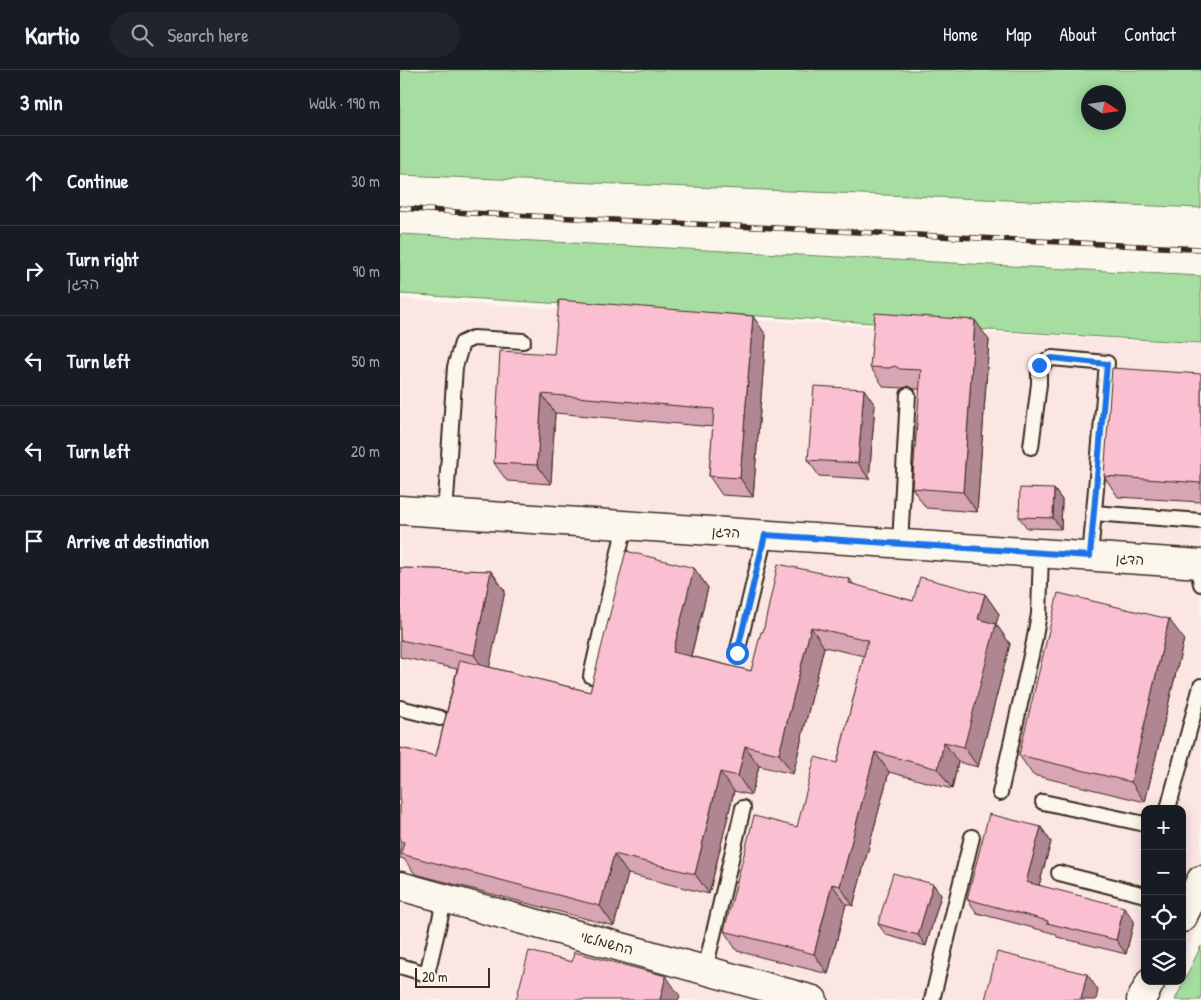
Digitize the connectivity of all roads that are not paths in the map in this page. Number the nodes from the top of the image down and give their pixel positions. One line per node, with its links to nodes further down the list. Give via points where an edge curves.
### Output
1 (523, 341): 6 (lane, via 473,338 462,343 455,367)
2 (908, 395): 10 (lane)
3 (1031, 446): 5 (lane, via 1039,365 1052,358 1107,364)
4 (400, 510): 6 (street, הדגן)
5 (1093, 513): 7 (lane); 12 (lane)
6 (446, 514): 8 (street, הדגן)
7 (1201, 521)
8 (625, 525): 9 (street, הדגן); 15 (lane)
9 (765, 535): 10 (street, הדגן); 14 (lane)
10 (900, 544): 11 (street, הדגן)
11 (1041, 553): 12 (street, הדגן); 19 (lane, via 1039,614)
12 (1090, 556): 13 (street, הדגן)
13 (1200, 571)
14 (737, 653)
15 (591, 676)
16 (1201, 686): 21 (lane)
17 (400, 708): 18 (lane)
18 (440, 718)
19 (1000, 793)
20 (1043, 802): 23 (lane)
21 (1169, 805)
22 (743, 808): 32 (lane)
23 (1141, 823)
24 (972, 837): 36 (lane)
25 (1059, 873): 28 (lane)
26 (1201, 880): 30 (street)
27 (400, 886): 29 (street, החשמלאי)
28 (1141, 894)
29 (445, 898): 31 (lane, via 428,974); 32 (street, החשמלאי)
30 (1186, 908)
31 (400, 966)
32 (705, 970): 34 (street, החשמלאי)
33 (1149, 985): 37 (street)
34 (750, 992): 35 (street, החשמלאי)
35 (813, 1000)
36 (932, 1000)
37 (1141, 1000)

